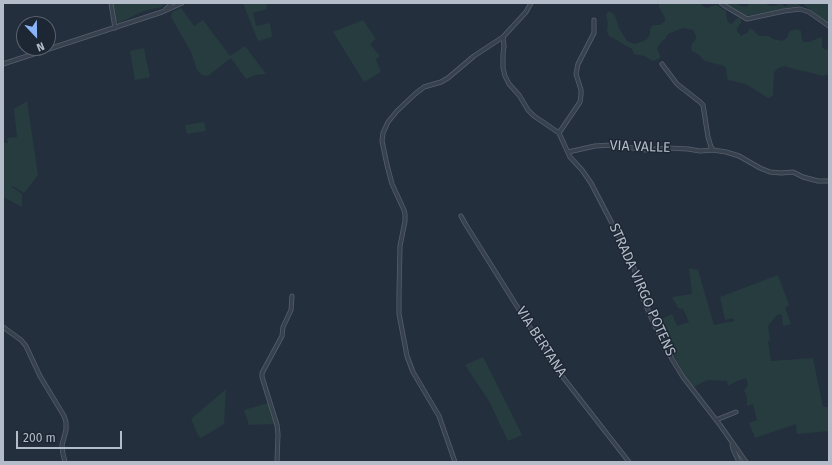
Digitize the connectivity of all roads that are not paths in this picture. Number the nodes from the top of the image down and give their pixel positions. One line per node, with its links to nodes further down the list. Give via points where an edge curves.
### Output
1 (111, 3): 9 (street)
2 (172, 3): 6 (street)
3 (182, 3): 6 (street)
4 (531, 3): 10 (street)
5 (721, 3): 8 (street, via 748,19 800,9)
6 (162, 12): 9 (street)
7 (594, 20): 13 (street, via 594,33 578,64 576,74 580,102)
8 (829, 26)
9 (114, 28): 11 (street)
10 (503, 37): 13 (street, STRADA VIRGO POTENS, via 503,68 509,84 531,113); 25 (street, via 474,56 448,78 424,87 415,94 388,122 382,141 392,184 405,214 400,246 399,314 407,356 413,372 439,416)
11 (3, 64)
12 (662, 64): 14 (street, via 678,84 703,105 708,137)
13 (559, 133): 15 (street, STRADA VIRGO POTENS)
14 (713, 150): 15 (street, VIA VALLE, via 646,150 612,145); 16 (street, VIA VALLE, via 739,156 770,172 793,172 818,181)
15 (568, 152): 21 (street, STRADA VIRGO POTENS, via 591,183 627,252 642,296 672,359)
16 (829, 181)
17 (461, 216): 26 (street, VIA BERTANA, via 555,367)
18 (292, 296): 24 (street, via 291,310 283,326 282,336 262,373 277,425)
19 (3, 327): 23 (street, via 26,346 40,376 64,416 66,430 62,445)
20 (736, 412): 21 (street)
21 (716, 420): 22 (street, STRADA VIRGO POTENS)
22 (731, 441): 27 (street); 28 (street, STRADA VIRGO POTENS)
23 (65, 462)
24 (277, 462)
25 (455, 462)
26 (629, 462)
27 (739, 462)
28 (746, 462)

